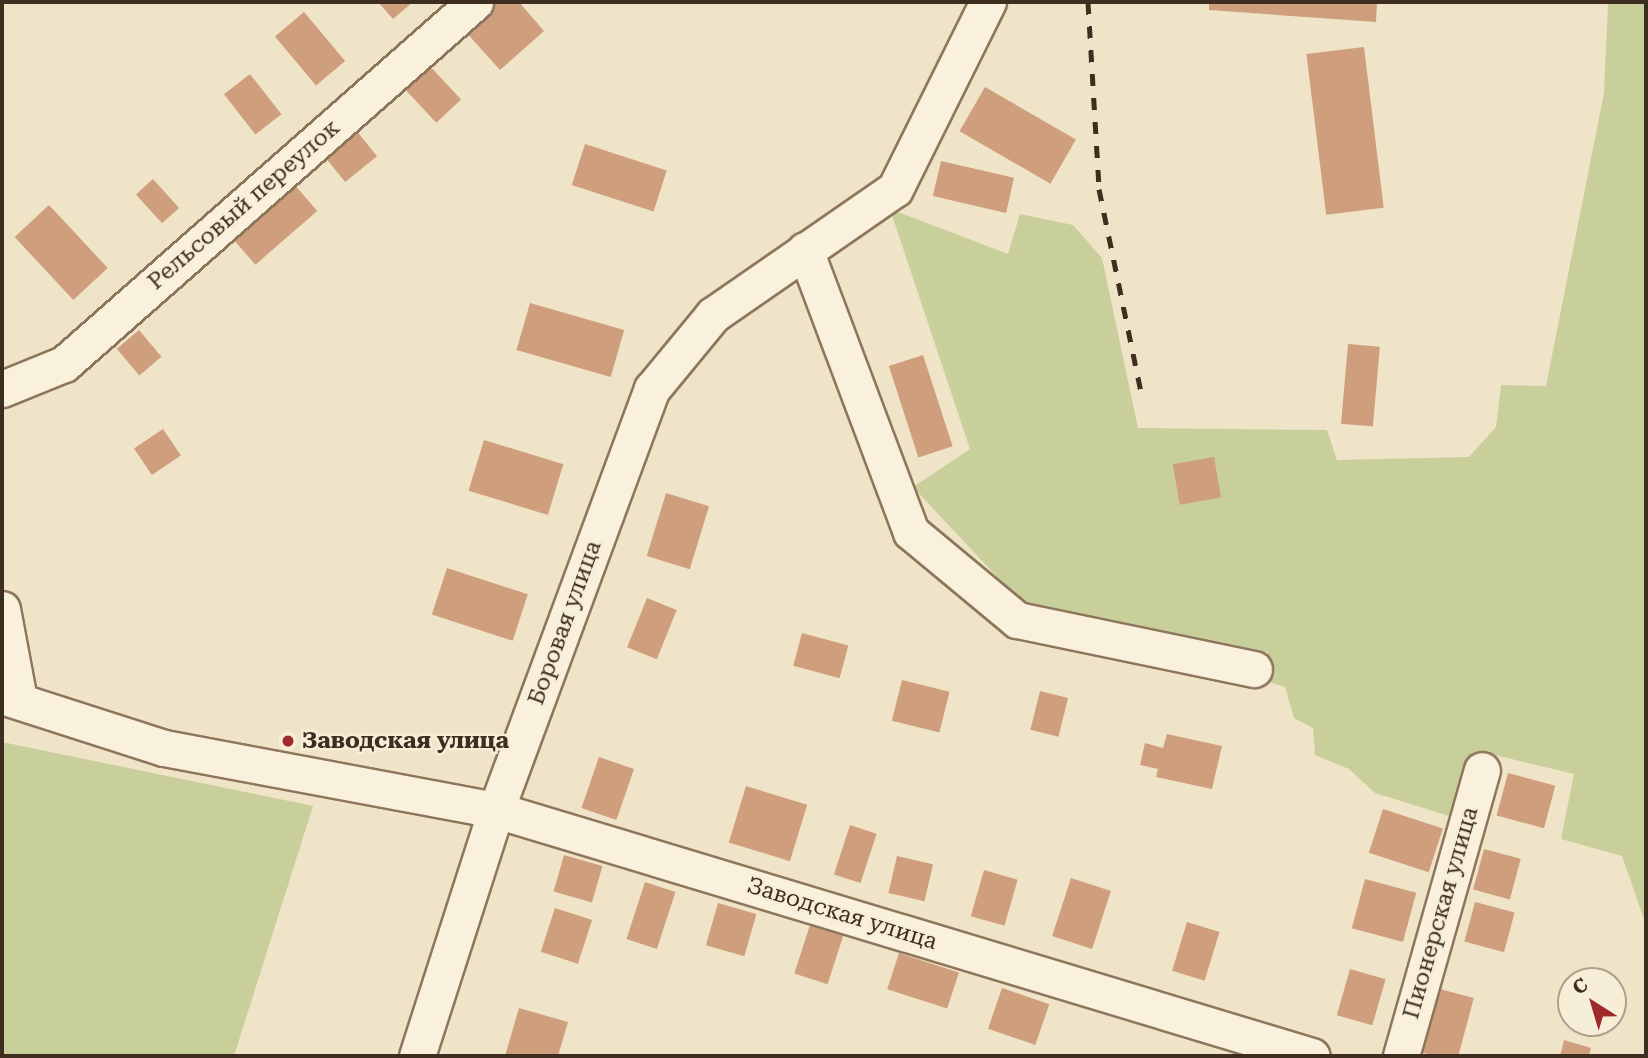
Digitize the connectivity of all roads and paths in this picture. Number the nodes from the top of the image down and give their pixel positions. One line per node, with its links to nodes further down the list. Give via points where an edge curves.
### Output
1 (475, 2): 4 (street, Рельсовый переулок, via 64,364)
2 (988, 2): 3 (street, Боровая улица, via 895,189)
3 (805, 250): 6 (street, via 911,531 1017,620); 9 (street, Боровая улица, via 713,315 652,389)
4 (2, 388)
5 (2, 608): 7 (street)
6 (1254, 669)
7 (10, 698): 9 (street, Заводская улица, via 164,748)
8 (1482, 770): 12 (street, Пионерская улица)
9 (496, 810): 10 (street, Боровая улица); 11 (street, Заводская улица)
10 (417, 1056)
11 (1312, 1056)
12 (1401, 1056)

